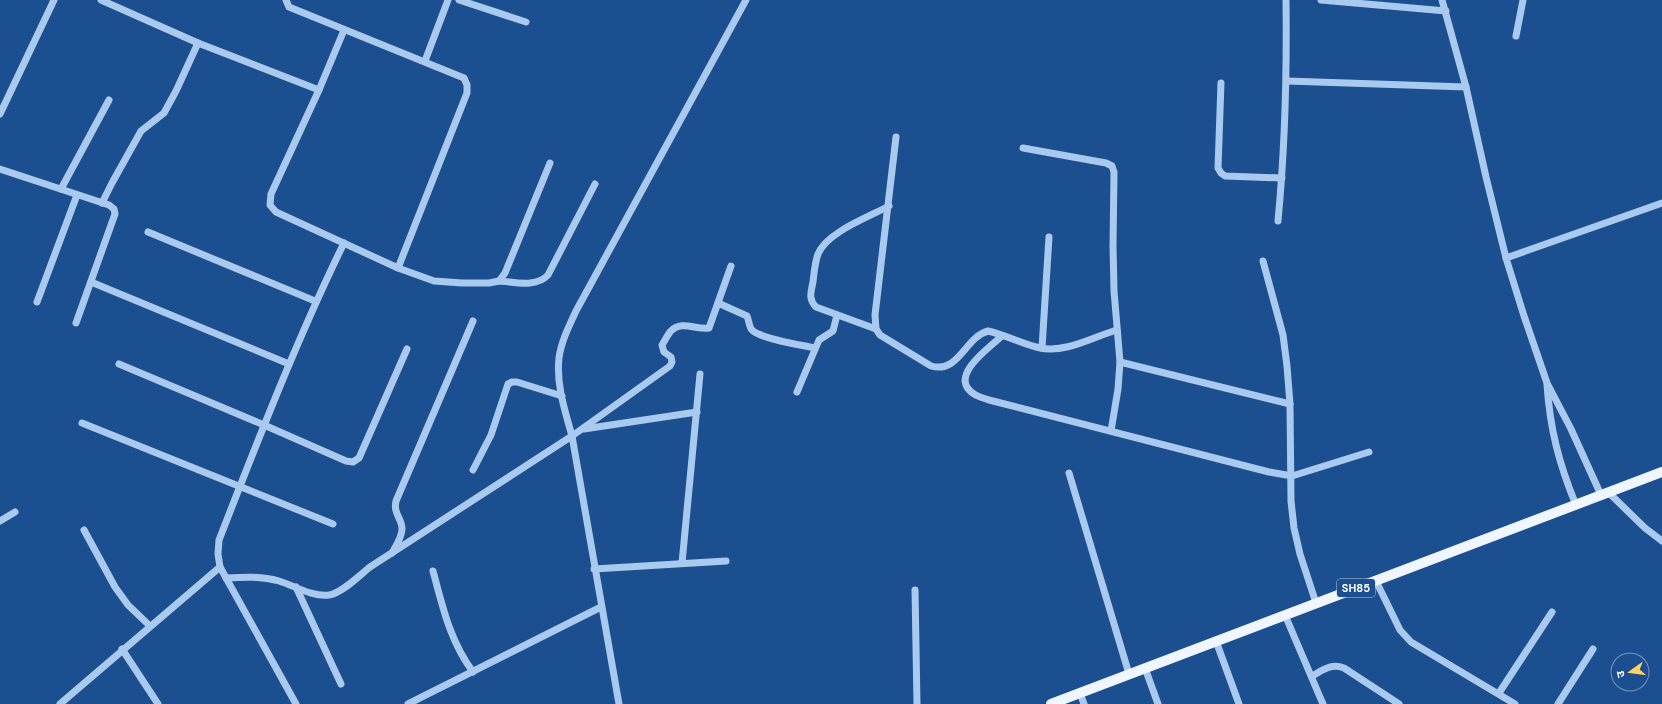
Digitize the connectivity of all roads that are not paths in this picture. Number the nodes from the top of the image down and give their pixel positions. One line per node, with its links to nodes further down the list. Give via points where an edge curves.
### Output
1 (54, 0): 22 (street)
2 (101, 0): 15 (street)
3 (286, 0): 13 (street, via 289,7)
4 (448, 0): 16 (street)
5 (459, 0): 12 (street)
6 (746, 0): 62 (street, via 576,312 559,357 558,376)
7 (1286, 0): 17 (street)
8 (1321, 0): 11 (street)
9 (1442, 0): 11 (street)
10 (1523, 0): 14 (street)
11 (1446, 11): 19 (street)
12 (526, 22)
13 (344, 30): 16 (street); 20 (street)
14 (1516, 36)
15 (198, 43): 20 (street); 31 (street, via 167,108 142,131)
16 (425, 61): 41 (street, via 464,78 467,93)
17 (1287, 81): 19 (street); 27 (street)
18 (1221, 84): 27 (street, via 1218,168 1221,173 1225,176)
19 (1466, 87): 38 (street)
20 (319, 90): 37 (street, via 271,194 270,204 276,212)
21 (109, 100): 29 (street)
22 (0, 114)
23 (896, 137): 33 (street)
24 (1023, 148): 51 (street, via 1112,166)
25 (550, 163): 42 (street, via 505,273)
26 (0, 169): 29 (street)
27 (1282, 178): 34 (street)
28 (595, 184): 42 (street, via 548,275 542,281 533,283)
29 (61, 189): 30 (street)
30 (77, 195): 31 (street); 45 (street)
31 (102, 203): 43 (street, via 110,205 115,214)
32 (1662, 203): 38 (street)
33 (889, 206): 47 (street, via 837,233 824,244 818,254 811,303 816,308); 50 (street, via 875,315)
34 (1278, 221)
35 (148, 232): 44 (street)
36 (1049, 237): 54 (street)
37 (344, 243): 41 (street); 44 (street)
38 (1506, 258): 60 (street)
39 (1263, 261): 63 (street, via 1283,335)
40 (731, 266): 46 (street)
41 (398, 268): 42 (street, via 434,281)
42 (499, 281)
43 (91, 282): 49 (street); 58 (street)
44 (316, 301): 58 (street)
45 (37, 302)
46 (718, 303): 53 (street, via 747,316 752,330 756,333); 67 (street, via 709,328 701,329 686,325 671,330 662,345 664,352 671,357 670,366)
47 (837, 315): 50 (street); 53 (street, via 833,331 819,340)
48 (473, 321): 83 (street, via 396,501 394,508 402,533)
49 (76, 323)
50 (876, 329): 52 (street, via 880,336 938,368 951,364 982,333 988,331)
51 (1117, 330): 54 (street, via 1077,345 1058,349); 56 (street)
52 (1002, 336): 54 (street); 68 (street, via 969,367 964,377 967,388 989,400)
53 (815, 348): 61 (street)
54 (1042, 348)
55 (407, 349): 66 (street, via 359,458 353,462)
56 (1120, 362): 63 (street); 68 (street)
57 (119, 364): 66 (street)
58 (289, 364): 66 (street)
59 (700, 374): 64 (street)
60 (1547, 383): 76 (street); 77 (street, via 1555,445)
61 (797, 392)
62 (562, 396): 69 (street); 71 (street, via 517,382 508,384 491,435)
63 (1290, 404): 74 (street)
64 (697, 412): 67 (street); 85 (street)
65 (82, 423): 75 (street)
66 (264, 425): 75 (street)
67 (582, 429): 69 (street)
68 (1111, 431): 74 (street)
69 (572, 436): 83 (street); 87 (street)
70 (1369, 452): 74 (street)
71 (474, 470)
72 (1662, 472): 76 (main road, SH85)
73 (1069, 473): 103 (street)
74 (1292, 476): 93 (street, via 1294,528)
75 (240, 486): 80 (street); 86 (street, via 219,540)
76 (1604, 494): 77 (main road, SH85); 82 (street)
77 (1576, 504): 90 (main road, SH85)
78 (15, 512): 79 (street)
79 (0, 521)
80 (333, 524)
81 (84, 530): 97 (street, via 115,587 128,605)
82 (1662, 541)
83 (392, 553): 91 (street, via 330,595 314,594)
84 (726, 560): 85 (street)
85 (682, 563): 87 (street)
86 (220, 567): 89 (street); 97 (street)
87 (594, 569): 94 (street)
88 (433, 571): 102 (street, via 449,630 457,649)
89 (226, 578): 91 (street, via 254,576); 110 (street)
90 (1376, 581): 93 (main road, SH85); 107 (street, via 1400,630 1411,642)
91 (296, 587): 105 (street)
92 (915, 590): 113 (street)
93 (1316, 603): 96 (main road, SH85)
94 (602, 607): 102 (street); 112 (street)
95 (1552, 612): 107 (street)
96 (1285, 615): 98 (main road, SH85); 104 (street)
97 (150, 626): 100 (street)
98 (1216, 641): 101 (main road, SH85); 117 (street)
99 (1593, 649): 121 (street)
100 (122, 650): 108 (street); 109 (street)
101 (1145, 668): 103 (main road, SH85); 116 (street)
102 (473, 672): 111 (street)
103 (1129, 674): 106 (main road, SH85)
104 (1312, 676): 118 (street); 119 (street, via 1329,666 1336,665)
105 (341, 684)
106 (1080, 693): 114 (main road, SH85); 115 (street)
107 (1500, 694): 120 (street)
108 (60, 704)
109 (158, 704)
110 (296, 704)
111 (408, 704)
112 (619, 704)
113 (917, 704)
114 (1051, 704)
115 (1084, 704)
116 (1158, 704)
117 (1239, 704)
118 (1323, 704)
119 (1399, 704)
120 (1515, 704)
121 (1558, 704)

